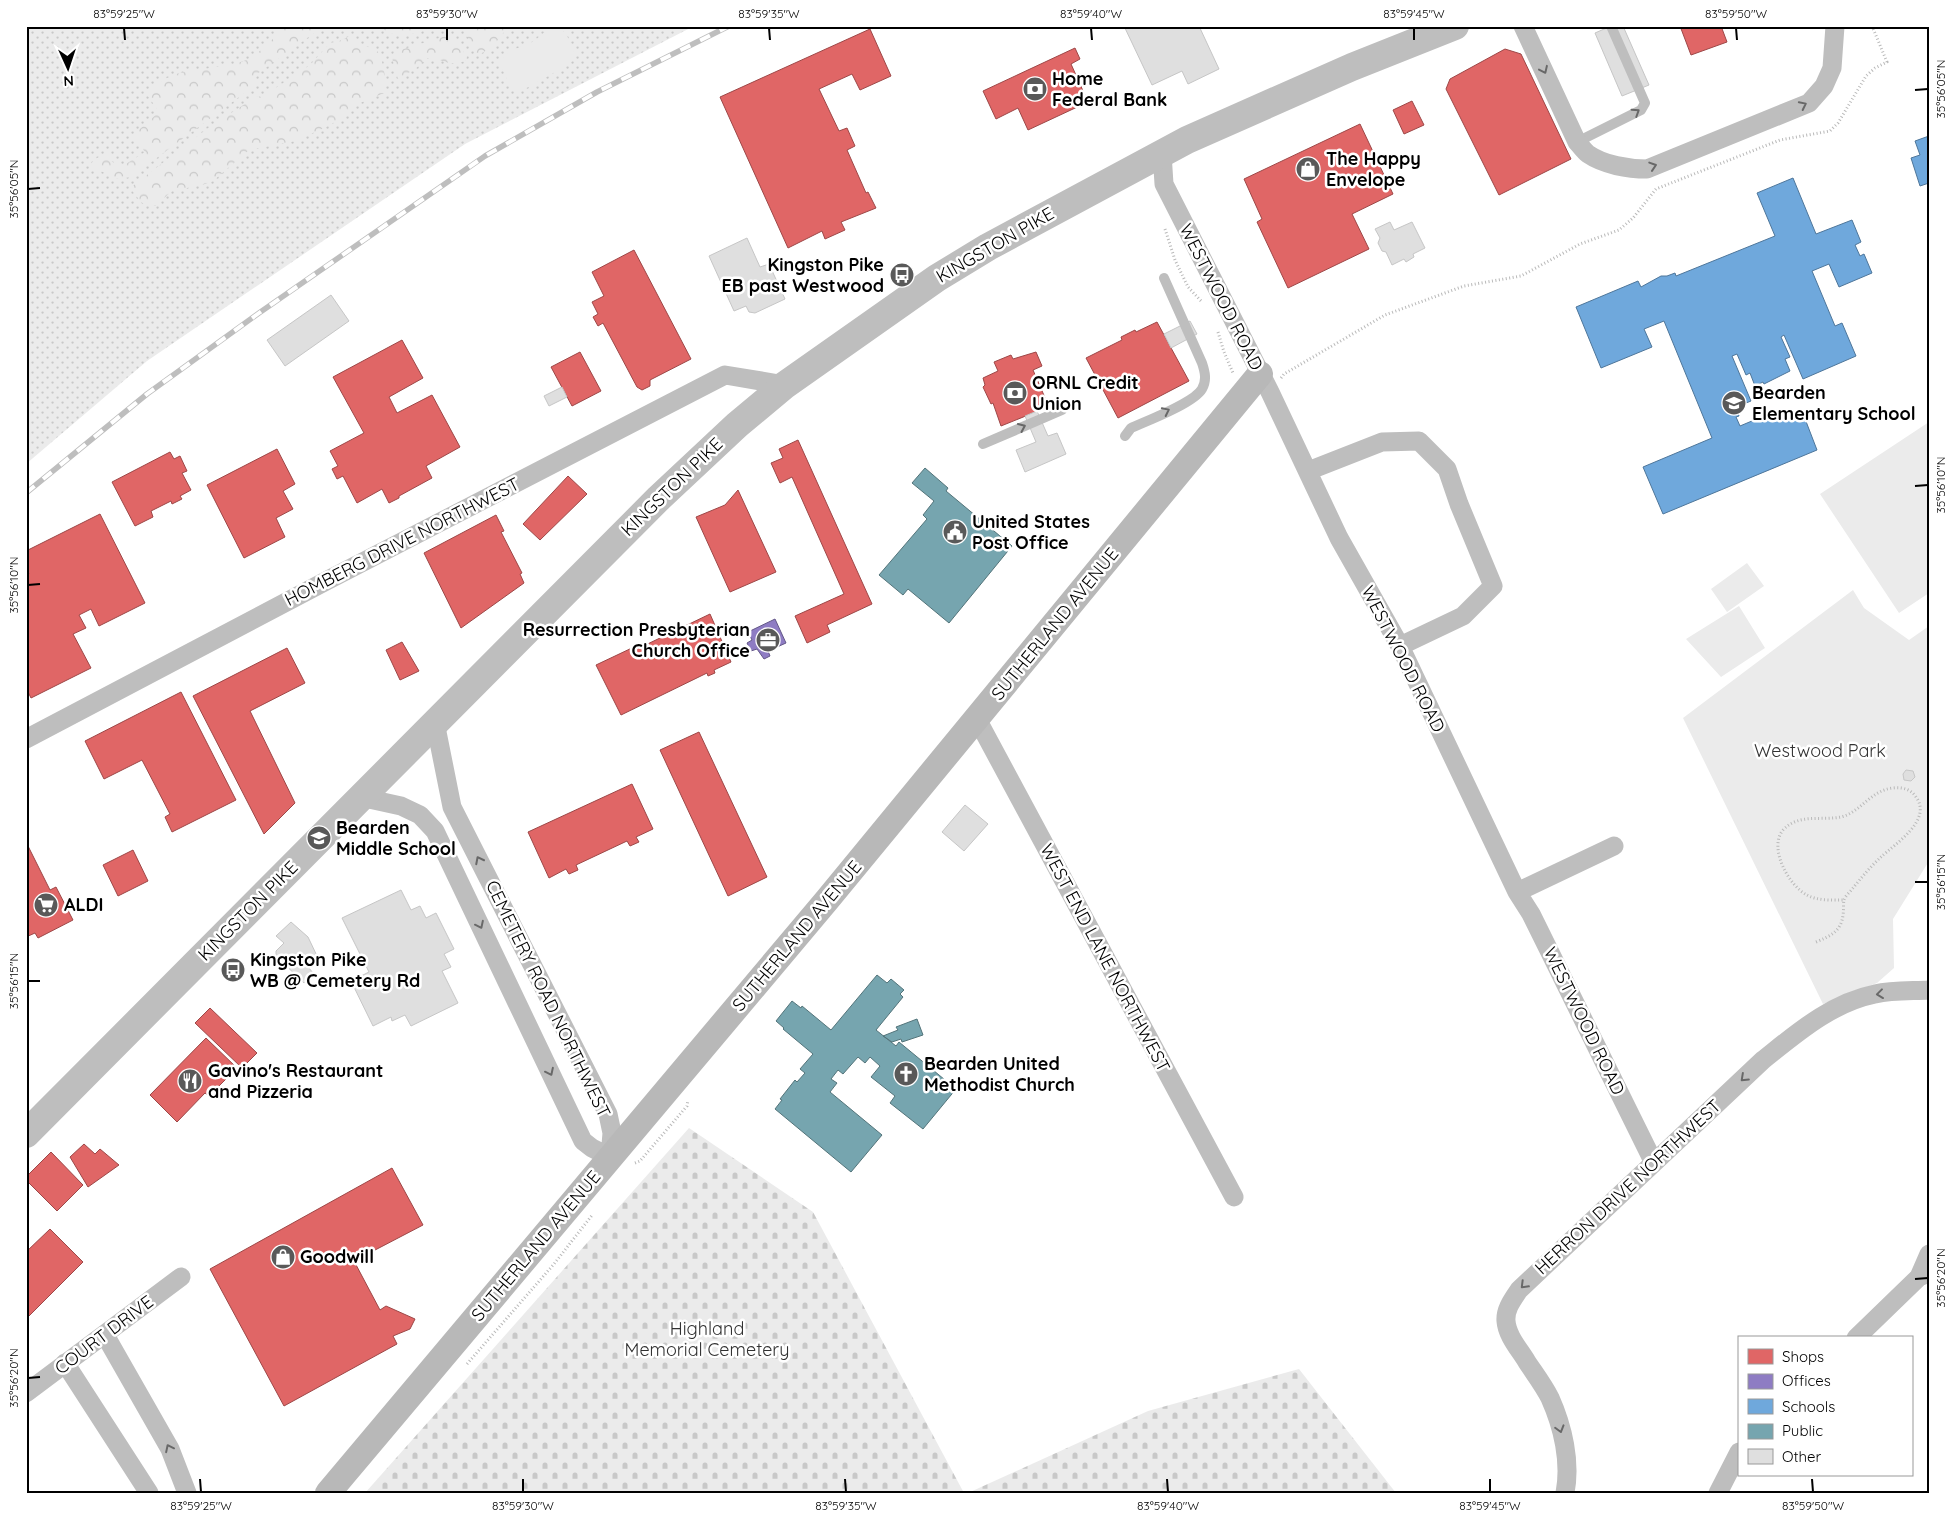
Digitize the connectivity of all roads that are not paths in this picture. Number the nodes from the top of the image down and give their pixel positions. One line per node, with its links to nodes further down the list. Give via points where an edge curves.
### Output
1 (1455, 26): 6 (main road, KINGSTON PIKE, via 1352,67)
2 (1523, 26): 5 (street, one-way to 5)
3 (1611, 26): 5 (lane, one-way to 3, via 1641,110 1645,104)
4 (1835, 26): 5 (street, one-way to 4, via 1588,154 1633,169 1647,169 1809,103 1824,86 1832,68)
5 (1577, 142)
6 (1162, 153): 8 (street, WESTWOOD ROAD, via 1164,184); 9 (main road, KINGSTON PIKE, via 937,278)
7 (1164, 278): 11 (lane, one-way to 7, via 1131,428 1192,399 1205,381 1206,373)
8 (1265, 383): 13 (street, WESTWOOD ROAD); 15 (street, SUTHERLAND AVENUE)
9 (785, 385): 16 (main road, KINGSTON PIKE, via 659,498); 17 (street, HOMBERG DRIVE NORTHWEST, via 725,375)
10 (1062, 410): 12 (lane, one-way to 10)
11 (1125, 436)
12 (982, 444)
13 (1308, 471): 14 (street, WESTWOOD ROAD, via 1339,538); 14 (street, via 1382,442 1419,441 1447,469 1493,586 1463,616)
14 (1400, 646): 20 (street, WESTWOOD ROAD)
15 (976, 719): 23 (street, SUTHERLAND AVENUE, via 827,900); 25 (street, WEST END LANE NORTHWEST)
16 (435, 722): 18 (main road, KINGSTON PIKE); 23 (street, CEMETERY ROAD NORTHWEST, one-way to 16, via 608,1114 452,807)
17 (26, 740)
18 (360, 797): 22 (main road, KINGSTON PIKE); 23 (street, CEMETERY ROAD NORTHWEST, one-way to 23, via 401,806 420,815 435,831 583,1141)
19 (1614, 846): 20 (street)
20 (1518, 892): 24 (street, WESTWOOD ROAD)
21 (1929, 990): 24 (street, HERRON DRIVE NORTHWEST, one-way to 24, via 1877,993 1834,1009 1763,1060)
22 (26, 1134)
23 (620, 1161): 36 (street, SUTHERLAND AVENUE)
24 (1654, 1163): 37 (street, HERRON DRIVE NORTHWEST, one-way to 37, via 1519,1290 1508,1306 1506,1321 1512,1338 1550,1398 1560,1430 1567,1461)
25 (1234, 1197)
26 (1929, 1254): 27 (street)
27 (1924, 1275): 30 (street)
28 (181, 1278): 29 (street, COURT DRIVE)
29 (105, 1334): 31 (street, COURT DRIVE); 35 (street, one-way to 29, via 170,1449)
30 (1858, 1336)
31 (65, 1363): 32 (street, COURT DRIVE); 34 (street)
32 (26, 1393)
33 (1738, 1454): 38 (street)
34 (149, 1493)
35 (187, 1493)
36 (328, 1493)
37 (1565, 1493)
38 (1718, 1493)

